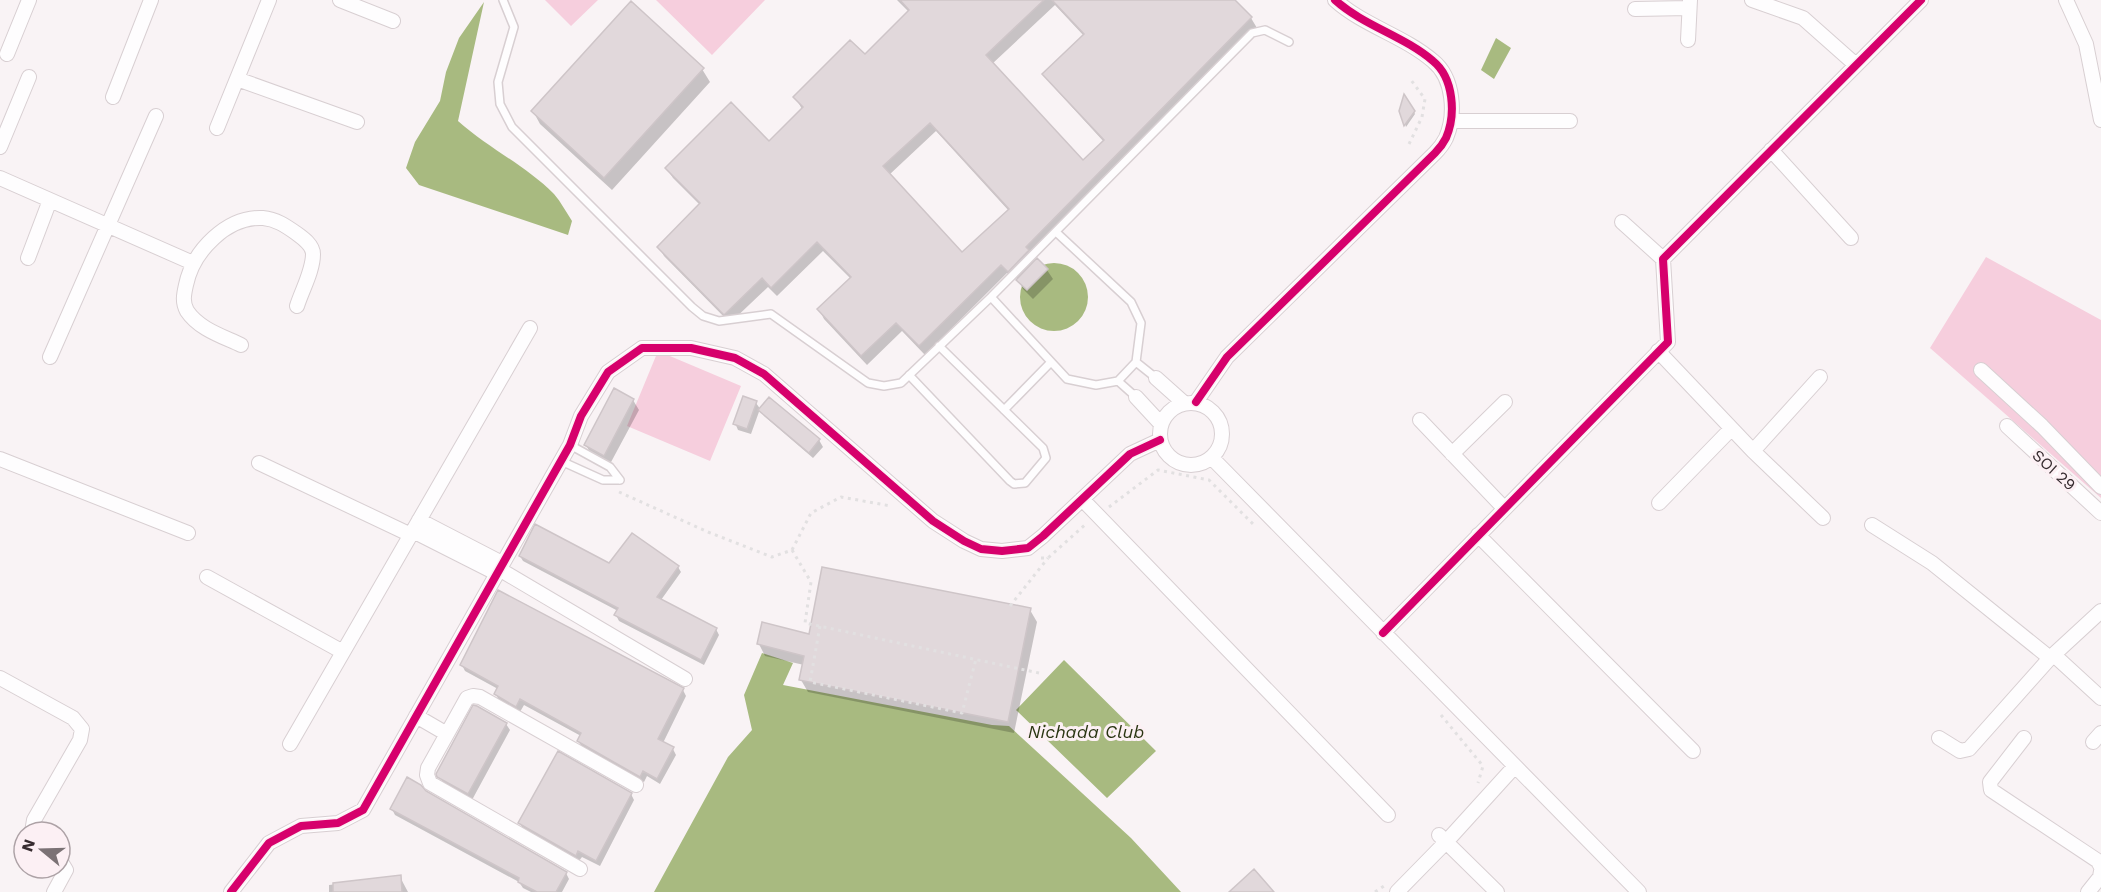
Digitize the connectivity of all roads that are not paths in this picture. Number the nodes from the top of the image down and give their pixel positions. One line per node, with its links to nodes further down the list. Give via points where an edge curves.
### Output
1 (29, 0): 15 (street)
2 (151, 0): 19 (street)
3 (268, 0): 18 (street)
4 (340, 0): 12 (street)
5 (503, 0): 47 (lane, via 514,27 498,82 500,104 512,126 692,308 718,321 771,314 868,383 901,383)
6 (1335, 0): 24 (street, via 1435,62 1452,99)
7 (1752, 0): 16 (street, via 1803,18)
8 (1921, 0): 16 (street)
9 (2066, 0): 21 (street, via 2086,44)
10 (1690, 4): 11 (street); 13 (street)
11 (1635, 9)
12 (393, 21)
13 (1688, 40)
14 (1288, 42): 32 (lane, via 1265,30 1252,33)
15 (8, 54)
16 (1856, 65): 27 (street)
17 (29, 77): 26 (street)
18 (237, 80): 23 (street); 25 (street)
19 (113, 97)
20 (156, 116): 31 (street)
21 (2101, 120)
22 (1570, 121): 24 (street)
23 (357, 122)
24 (1451, 122): 53 (street, via 1435,153 1227,357)
25 (217, 128)
26 (0, 147)
27 (1771, 150): 33 (street); 35 (street)
28 (0, 178): 29 (street)
29 (50, 200): 31 (street); 34 (street)
30 (1622, 222): 35 (street)
31 (108, 226): 36 (street); 43 (street)
32 (1056, 232): 37 (lane); 45 (lane, via 1131,302 1141,323)
33 (1851, 238)
34 (28, 258)
35 (1663, 259): 42 (street, via 1668,342)
36 (193, 263): 38 (street, via 219,233 232,226 247,220 276,220 311,246 313,252); 40 (street, via 183,298 186,308 207,330)
37 (991, 297): 41 (lane); 44 (lane)
38 (297, 306)
39 (530, 328): 74 (street)
40 (241, 345)
41 (939, 346): 47 (lane); 54 (lane)
42 (1658, 351): 58 (street); 70 (street)
43 (50, 357)
44 (1051, 362): 50 (lane, via 1067,379 1096,385); 54 (lane)
45 (1136, 362): 49 (lane); 50 (lane)
46 (1982, 370): 67 (street)
47 (909, 375): 54 (lane, via 1010,481 1025,483 1046,454)
48 (1820, 377): 61 (street)
49 (1156, 378): 53 (street)
50 (1118, 381): 51 (lane)
51 (1136, 397): 56 (street)
52 (1505, 402): 62 (street)
53 (1190, 403): 56 (street, via 1171,410); 63 (street, via 1212,410 1220,420 1223,435)
54 (1004, 410)
55 (1420, 420): 62 (street)
56 (1161, 424): 59 (street)
57 (2007, 426): 71 (street, SOI 29)
58 (1731, 429): 61 (street); 69 (street)
59 (1160, 440): 63 (street, via 1167,454 1180,464 1200,464); 68 (street, via 1130,454)
60 (570, 445): 65 (street); 65 (lane, via 610,466 620,480 603,480); 68 (street, via 608,372 642,348 691,348 735,358 764,374 933,521 981,549 1029,548)
61 (1753, 451): 72 (street)
62 (1452, 453): 70 (street)
63 (1212, 458): 80 (street)
64 (0, 459): 75 (street)
65 (561, 461): 77 (street)
66 (259, 463): 74 (street)
67 (2101, 486)
68 (1082, 499): 94 (street)
69 (1659, 503)
70 (1504, 508): 76 (street)
71 (2101, 513)
72 (1823, 518)
73 (1872, 525): 82 (street, via 1932,563)
74 (414, 529): 77 (street); 81 (street)
75 (188, 533)
76 (1478, 535): 80 (street); 91 (street)
77 (499, 569): 84 (street); 86 (street)
78 (207, 577): 81 (street)
79 (2101, 611): 82 (street)
80 (1383, 633): 92 (street)
81 (343, 652): 90 (street)
82 (2052, 657): 85 (street); 88 (street, via 1969,749 1960,751)
83 (0, 678): 95 (street, via 73,718 82,729 80,740)
84 (685, 679)
85 (2101, 698)
86 (416, 716): 87 (street); 101 (street, via 363,810 338,823 301,826 269,843)
87 (447, 734): 93 (street, via 468,698 480,697); 98 (street, via 428,768 430,783)
88 (1939, 738)
89 (2024, 738): 97 (street, via 1990,782 1991,790)
90 (290, 744)
91 (1693, 751)
92 (1515, 766): 96 (street); 103 (street)
93 (636, 785)
94 (1388, 815)
95 (34, 820)
96 (1443, 839): 100 (street); 102 (street)
97 (2101, 867)
98 (580, 869)
99 (2101, 872): 104 (street)
100 (1392, 887)
101 (231, 892)
102 (1497, 892)
103 (1639, 892)
104 (2088, 892)

